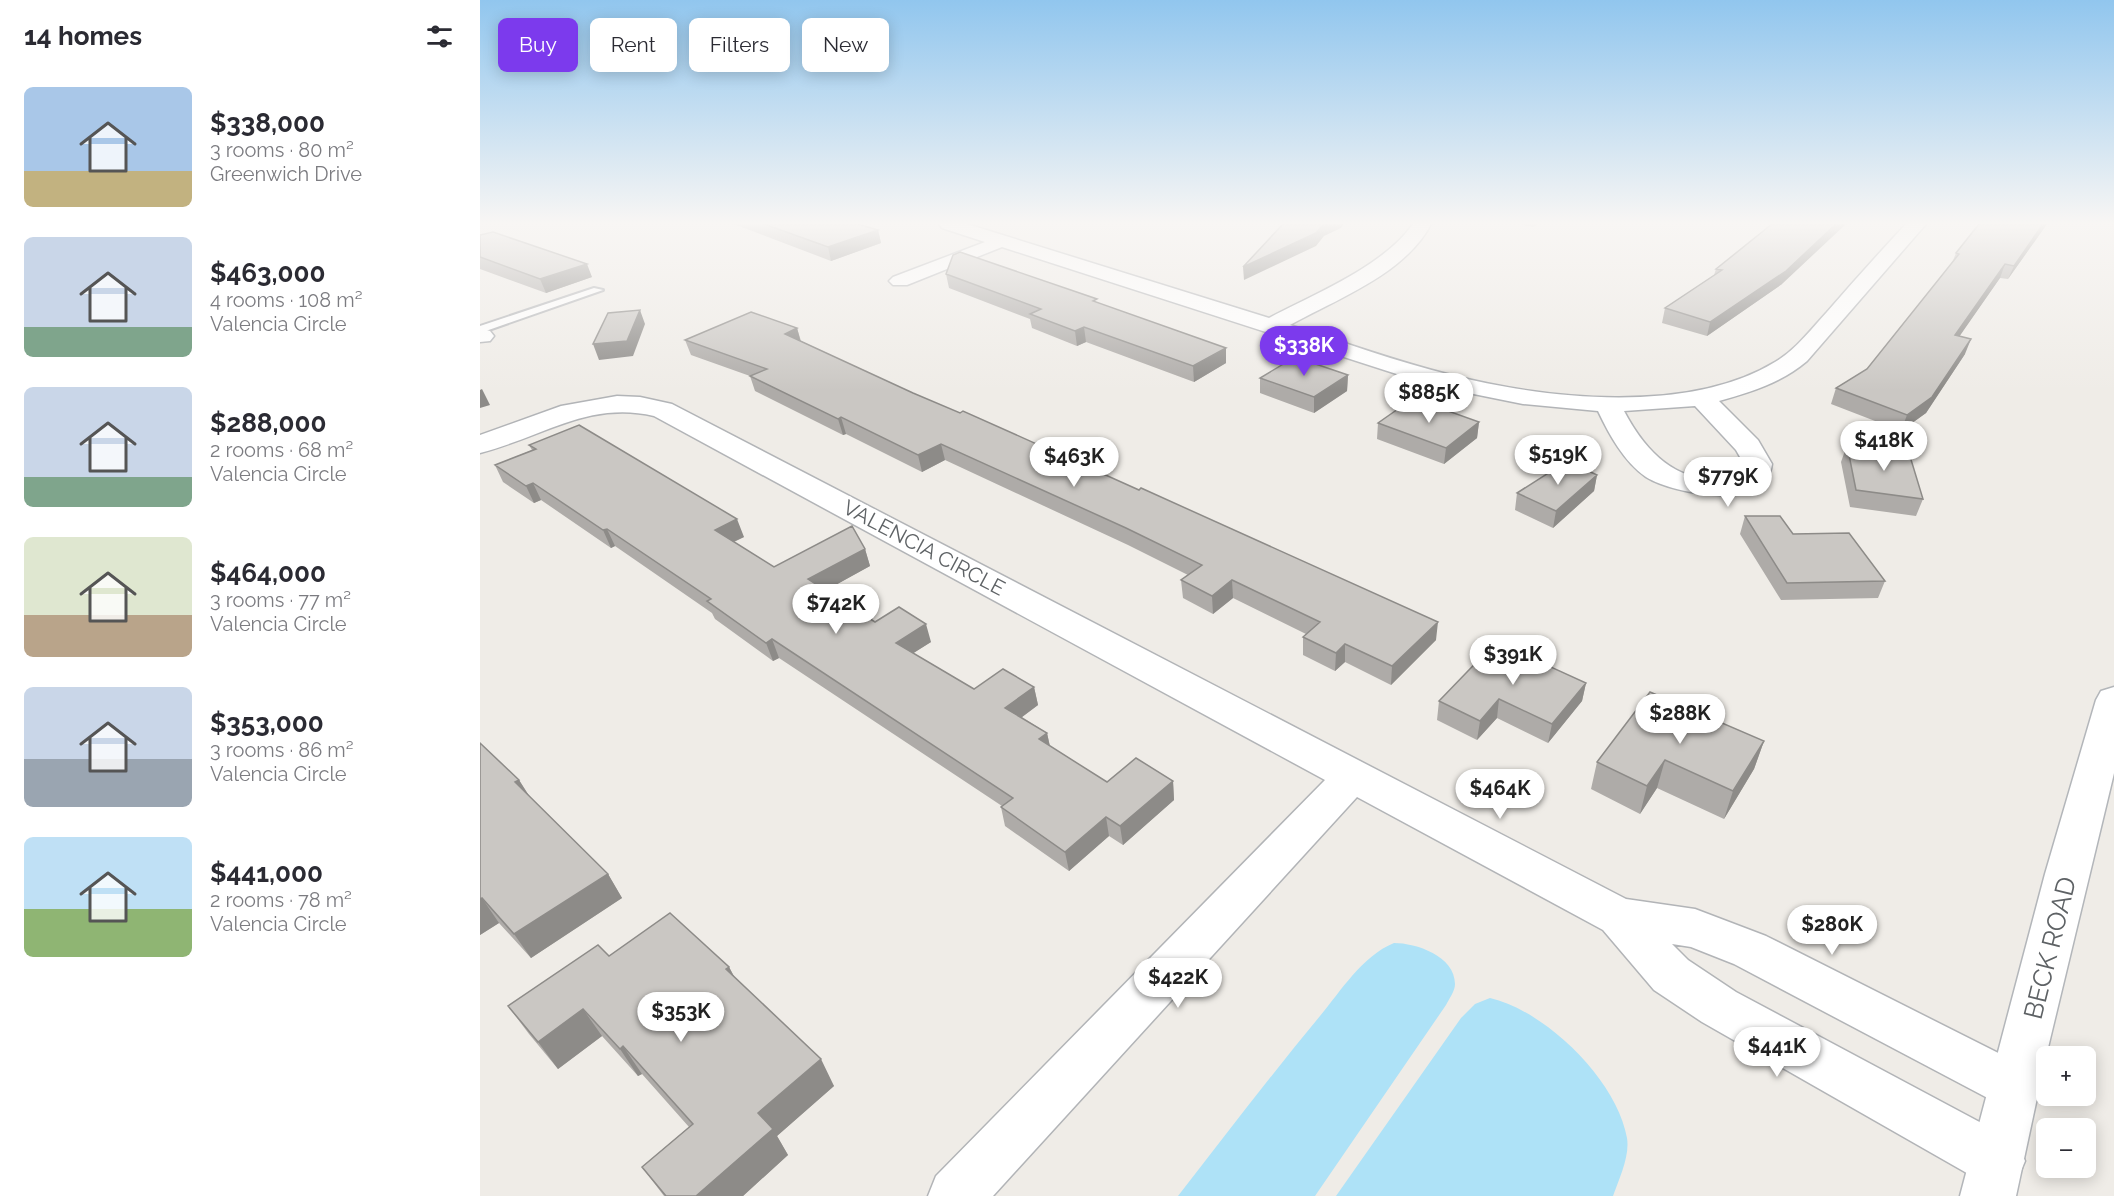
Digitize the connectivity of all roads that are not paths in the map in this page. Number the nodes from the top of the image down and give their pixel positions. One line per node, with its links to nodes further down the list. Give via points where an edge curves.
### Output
1 (903, 280): 5 (street)
2 (1126, 280): 7 (street)
3 (1351, 280): 7 (street)
4 (1867, 280): 9 (street, via 1791,362 1765,379)
5 (900, 281)
6 (598, 290): 8 (lane)
7 (1271, 326): 10 (street, via 1480,390 1568,403)
8 (481, 333)
9 (1701, 397): 10 (street); 10 (street, via 1755,456 1757,471 1746,480 1700,486 1661,473 1646,462)
10 (1607, 403)
11 (480, 445): 13 (street, VALENCIA CIRCLE, via 581,409 625,403 663,410)
12 (2114, 700): 15 (street, BECK ROAD)
13 (1353, 776): 14 (street, VALENCIA CIRCLE); 17 (street)
14 (1619, 917): 15 (street, VALENCIA CIRCLE, via 1695,928 1750,950); 16 (street, VALENCIA CIRCLE, via 1671,975)
15 (2016, 1088): 16 (street, BECK ROAD)
16 (1993, 1179)
17 (956, 1196)

